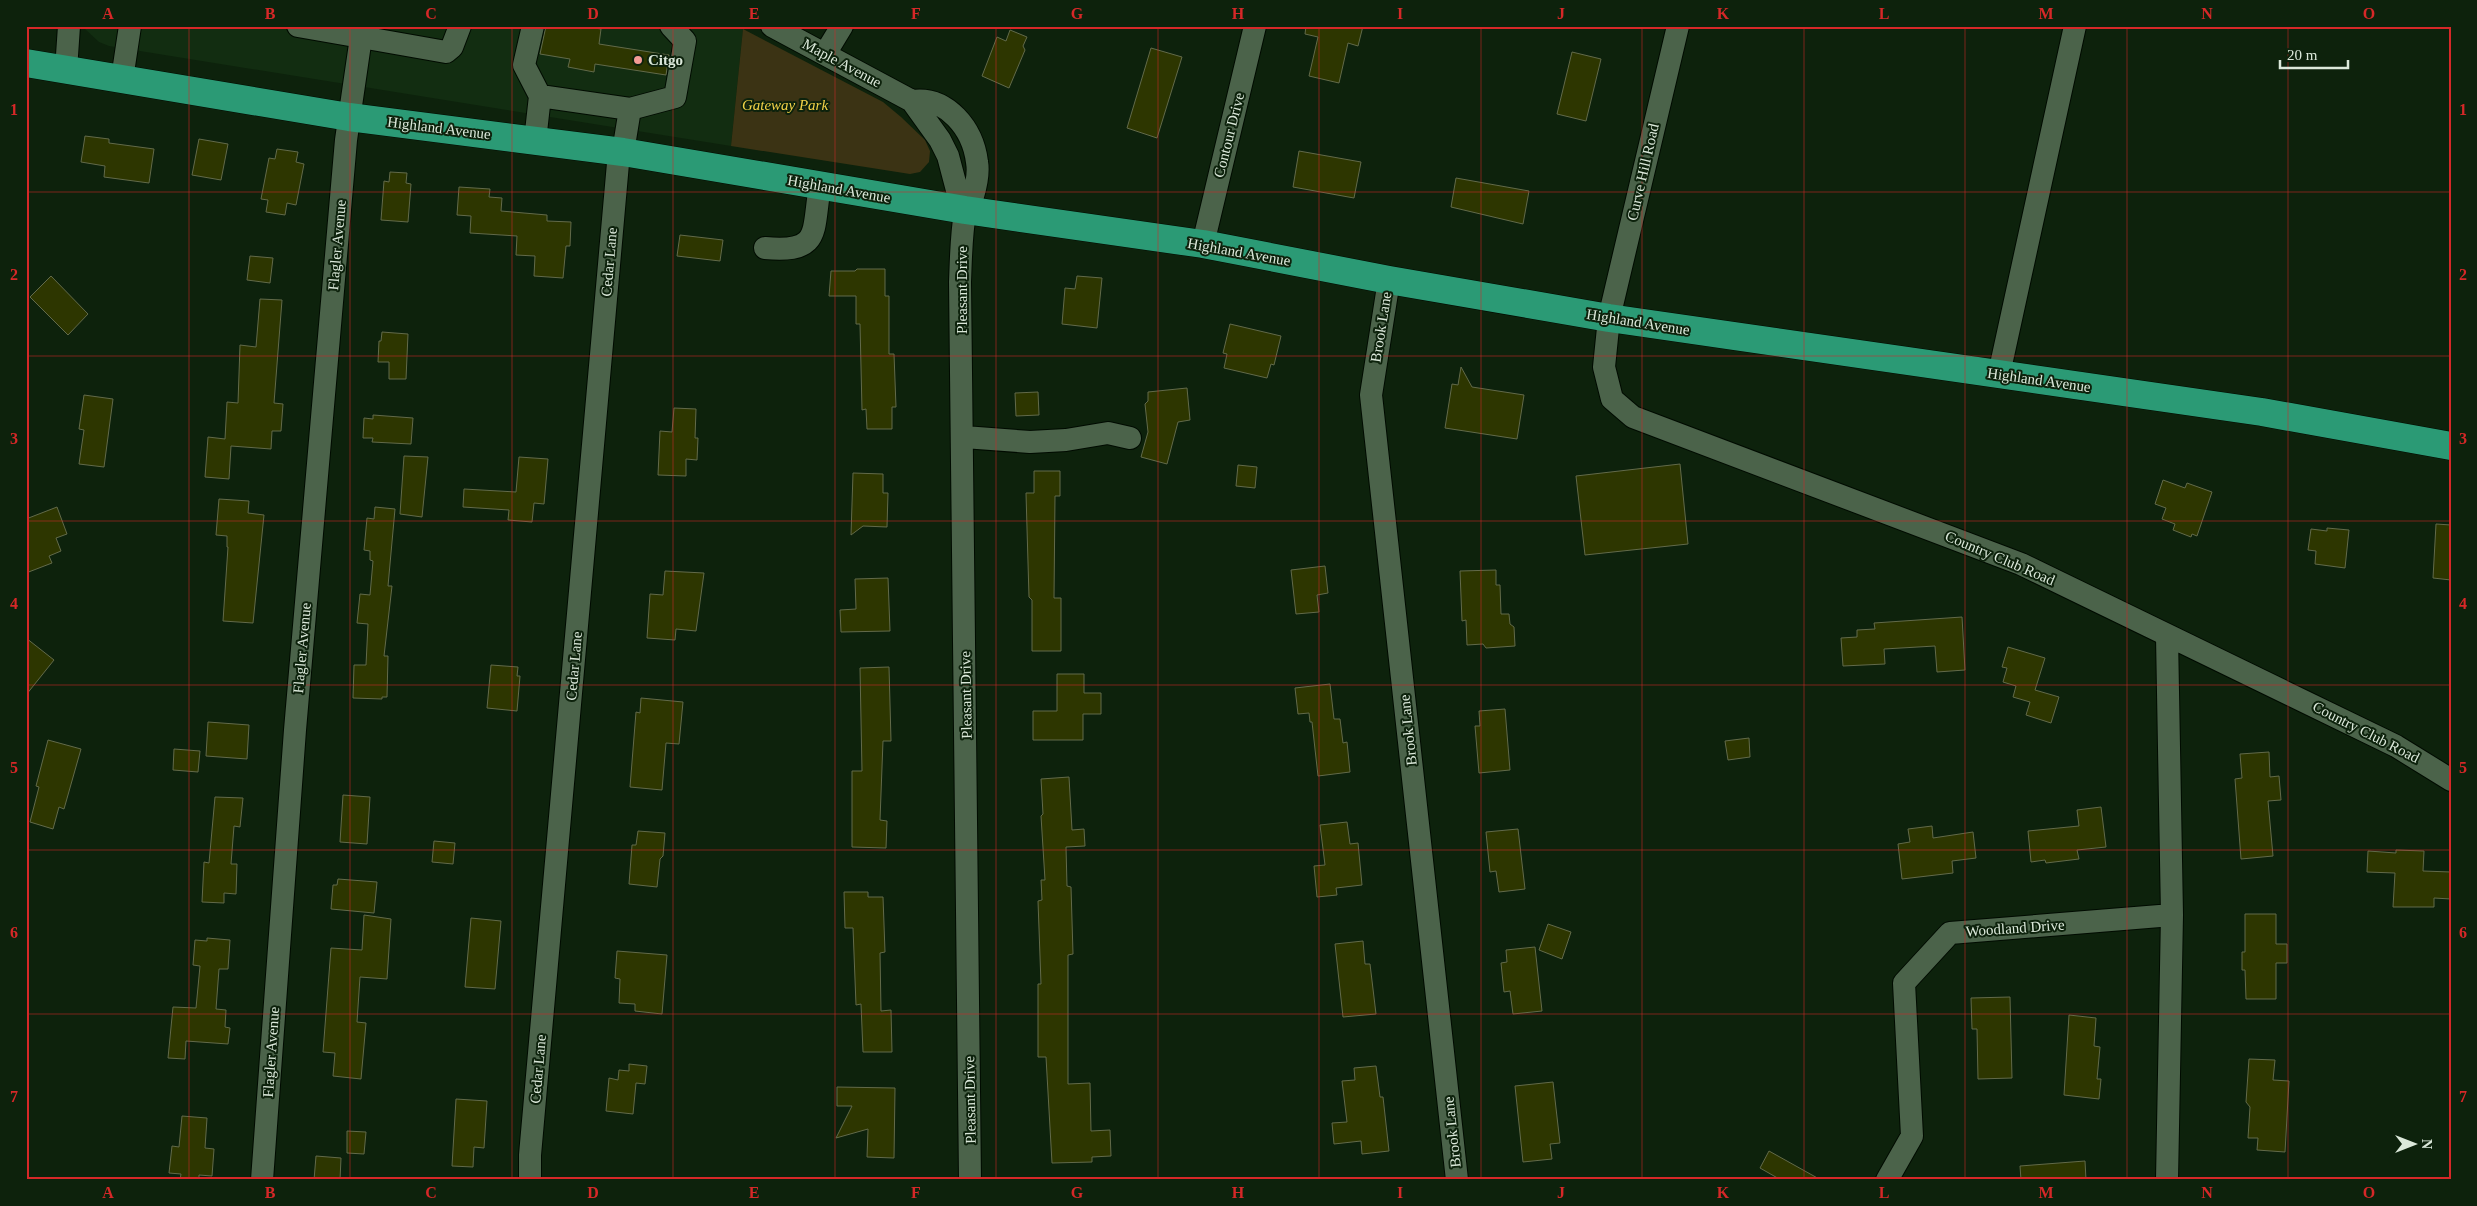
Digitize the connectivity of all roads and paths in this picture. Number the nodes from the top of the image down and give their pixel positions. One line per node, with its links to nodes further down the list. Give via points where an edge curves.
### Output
1 (70, 26): 16 (street)
2 (130, 26): 17 (street)
3 (298, 26): 12 (street)
4 (460, 26): 13 (street, via 452,47 446,52)
5 (533, 26): 18 (street, via 524,64)
6 (671, 26): 19 (street, via 685,41 675,97)
7 (772, 26): 14 (street, Maple Avenue)
8 (842, 26): 14 (street)
9 (1255, 26): 25 (street, Contour Drive)
10 (1678, 26): 28 (street, Curve Hill Road)
11 (2074, 26): 29 (street)
12 (326, 28): 13 (street)
13 (361, 37): 20 (street, Flagler Avenue)
14 (825, 54): 24 (street, Maple Avenue, via 912,101 948,156)
15 (26, 63): 16 (highway, Highland Avenue)
16 (66, 70): 17 (highway, Highland Avenue)
17 (122, 79): 20 (highway, Highland Avenue)
18 (540, 96): 19 (street); 21 (street)
19 (630, 109): 22 (street, Cedar Lane)
20 (349, 117): 21 (highway, Highland Avenue); 36 (street, Flagler Avenue, via 295,730)
21 (535, 141): 22 (highway, Highland Avenue)
22 (621, 152): 23 (highway, Highland Avenue); 37 (street, Cedar Lane)
23 (820, 186): 24 (highway, Highland Avenue); 26 (street, via 811,238 803,247 788,250)
24 (965, 210): 25 (highway, Highland Avenue); 30 (street, Pleasant Drive, via 960,282)
25 (1203, 244): 27 (highway, Highland Avenue)
26 (765, 248)
27 (1389, 280): 28 (highway, Highland Avenue); 39 (street, Brook Lane, via 1371,395)
28 (1609, 318): 29 (highway, Highland Avenue); 33 (street, Country Club Road, via 1604,367 1612,399 1633,417 2021,564)
29 (1999, 374): 32 (highway, Highland Avenue, via 2262,412)
30 (964, 437): 31 (street, via 1030,442 1108,433); 38 (street, Pleasant Drive)
31 (1130, 438)
32 (2451, 446)
33 (2167, 636): 34 (street, Country Club Road, via 2396,746); 35 (street)
34 (2451, 780)
35 (2172, 916): 40 (street, Woodland Drive, via 1950,933 1904,983 1912,1136); 41 (street)
36 (262, 1180)
37 (530, 1180)
38 (970, 1180)
39 (1457, 1180)
40 (1887, 1180)
41 (2167, 1180)

